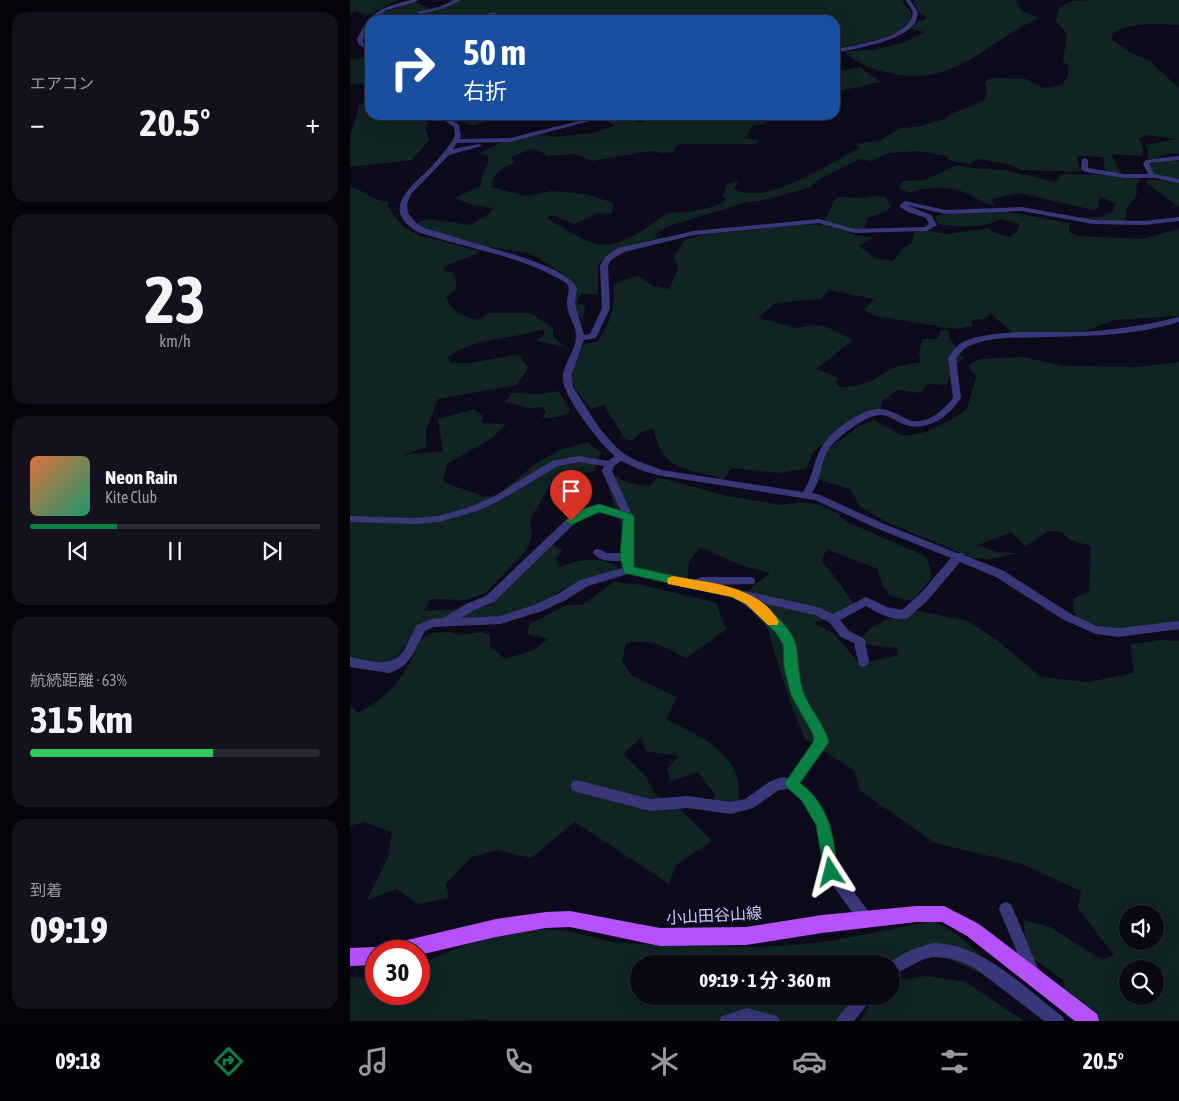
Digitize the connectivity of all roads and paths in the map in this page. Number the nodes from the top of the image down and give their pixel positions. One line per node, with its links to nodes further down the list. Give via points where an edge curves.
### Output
1 (417, 0): 5 (street, via 384,8)
2 (459, 0): 4 (street)
3 (908, 0): 9 (street, via 916,15 907,29 876,42)
4 (420, 12)
5 (375, 15)
6 (364, 30): 7 (street); 8 (street, via 360,40)
7 (353, 37)
8 (365, 46)
9 (840, 50)
10 (448, 120): 13 (street, via 457,126)
11 (590, 120): 12 (street)
12 (510, 140): 13 (street); 14 (street)
13 (456, 141): 14 (street)
14 (445, 154): 21 (street, via 405,199 403,207 410,222 436,236 524,259 567,280 574,288 571,306)
15 (1179, 158): 17 (street, via 1148,161)
16 (1086, 160): 17 (street, via 1086,170 1124,176)
17 (1152, 176): 18 (street)
18 (1179, 181)
19 (1179, 219): 21 (street, via 1144,223 1093,222 1022,209 945,212 905,203 902,206 906,210 929,216 933,225 927,229 855,231 819,221 681,235 621,250 608,259 604,266 609,301 604,316 593,336)
20 (1179, 319): 23 (street, via 1134,329 1090,334 1009,336 964,344 952,358 958,398 950,408 923,424 913,424 878,412 869,415 834,437 820,454 814,484)
21 (580, 338): 22 (street, via 567,379 569,388)
22 (615, 460): 23 (street, via 677,476); 26 (street, via 607,471); 27 (street, via 579,459 555,463 496,499 439,519)
23 (806, 495): 29 (street)
24 (574, 508): 25 (street)
25 (599, 508): 26 (street); 36 (street, via 571,521 490,599)
26 (628, 517): 30 (street)
27 (350, 519)
28 (598, 553): 30 (street)
29 (959, 556): 35 (street, via 904,616 866,601); 37 (street, via 1010,579 1075,622 1093,629 1129,632)
30 (626, 557): 31 (street)
31 (628, 570): 33 (street); 36 (street, via 584,583 538,608 500,620)
32 (750, 581): 33 (street, via 702,581)
33 (692, 585): 34 (street)
34 (734, 593): 35 (street, via 818,611); 40 (street, via 750,600 781,629 789,643 798,695 822,742)
35 (833, 619): 39 (street, via 845,634 859,640)
36 (447, 621): 38 (street, via 421,628 409,654 394,666)
37 (1179, 625)
38 (350, 662)
39 (863, 662)
40 (791, 784): 41 (street, via 782,782 748,804 731,808 688,802 650,805); 43 (street, via 807,797 823,823 831,872)
41 (576, 786)
42 (1006, 909): 48 (street)
43 (867, 921): 44 (main road, 小山田谷山線, via 822,924 746,936 660,937 570,919 546,920); 48 (main road, 小山田谷山線, via 916,914 944,914 973,930)
44 (430, 944)
45 (365, 956): 46 (main road)
46 (350, 957)
47 (900, 965): 53 (street, via 934,950 956,952 976,961)
48 (1034, 976): 54 (main road, 小山田谷山線)
49 (857, 1005): 52 (street)
50 (727, 1021): 51 (street, via 747,1016)
51 (772, 1021)
52 (844, 1021)
53 (1057, 1021)
54 (1090, 1021)

